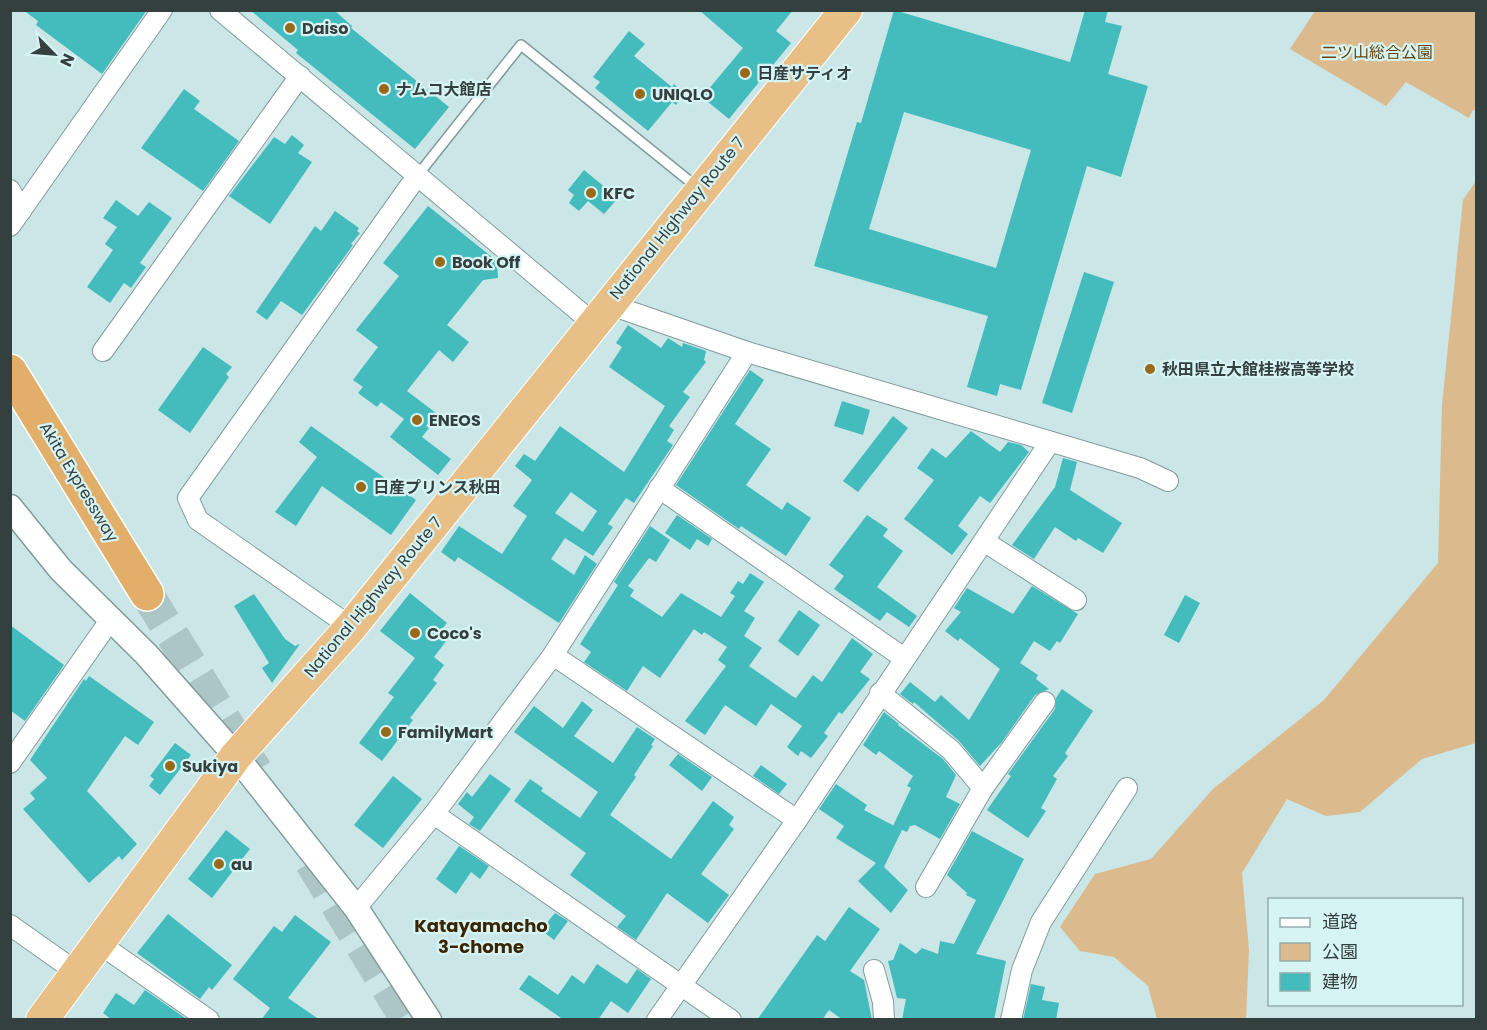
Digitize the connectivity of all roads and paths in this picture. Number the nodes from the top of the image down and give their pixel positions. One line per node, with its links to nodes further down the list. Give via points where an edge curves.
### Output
1 (162, 10): 8 (street)
2 (220, 10): 4 (street)
3 (846, 10): 6 (highway, National Highway Route 7)
4 (300, 76): 5 (street); 10 (street)
5 (417, 176): 6 (lane, via 521,45); 9 (street); 23 (street, via 188,498 198,520)
6 (700, 189): 9 (highway, National Highway Route 7)
7 (10, 190): 8 (street)
8 (16, 218)
9 (601, 314): 11 (street); 23 (highway, National Highway Route 7)
10 (103, 351)
11 (747, 352): 14 (street); 17 (street)
12 (10, 353): 16 (highway)
13 (10, 371): 16 (highway, Akita Expressway)
14 (1050, 442): 15 (street, via 1140,468); 19 (street)
15 (1168, 481)
16 (80, 482): 20 (highway, Akita Expressway)
17 (659, 488): 24 (street); 25 (street)
18 (10, 507): 22 (street, via 61,570)
19 (985, 542): 21 (street); 25 (street)
20 (147, 594)
21 (1076, 600)
22 (111, 619): 28 (street); 29 (street)
23 (351, 627): 28 (highway, National Highway Route 7)
24 (553, 654): 32 (street); 33 (street)
25 (904, 658): 26 (street)
26 (880, 693): 30 (street, via 951,750); 33 (street)
27 (1045, 702): 30 (street)
28 (236, 756): 35 (street); 37 (highway, National Highway Route 7)
29 (10, 763)
30 (983, 788): 34 (street)
31 (1126, 788): 47 (street, via 1041,922 1022,970)
32 (434, 814): 35 (street); 40 (street)
33 (797, 820): 40 (street)
34 (926, 887)
35 (356, 908): 43 (street)
36 (10, 925): 39 (street)
37 (97, 942): 39 (highway, National Highway Route 7); 42 (street)
38 (874, 970): 46 (street)
39 (75, 971): 41 (highway, National Highway Route 7)
40 (681, 983): 44 (street); 45 (street)
41 (42, 1020)
42 (209, 1020)
43 (429, 1020)
44 (657, 1020)
45 (731, 1020)
46 (884, 1020)
47 (1011, 1020)

